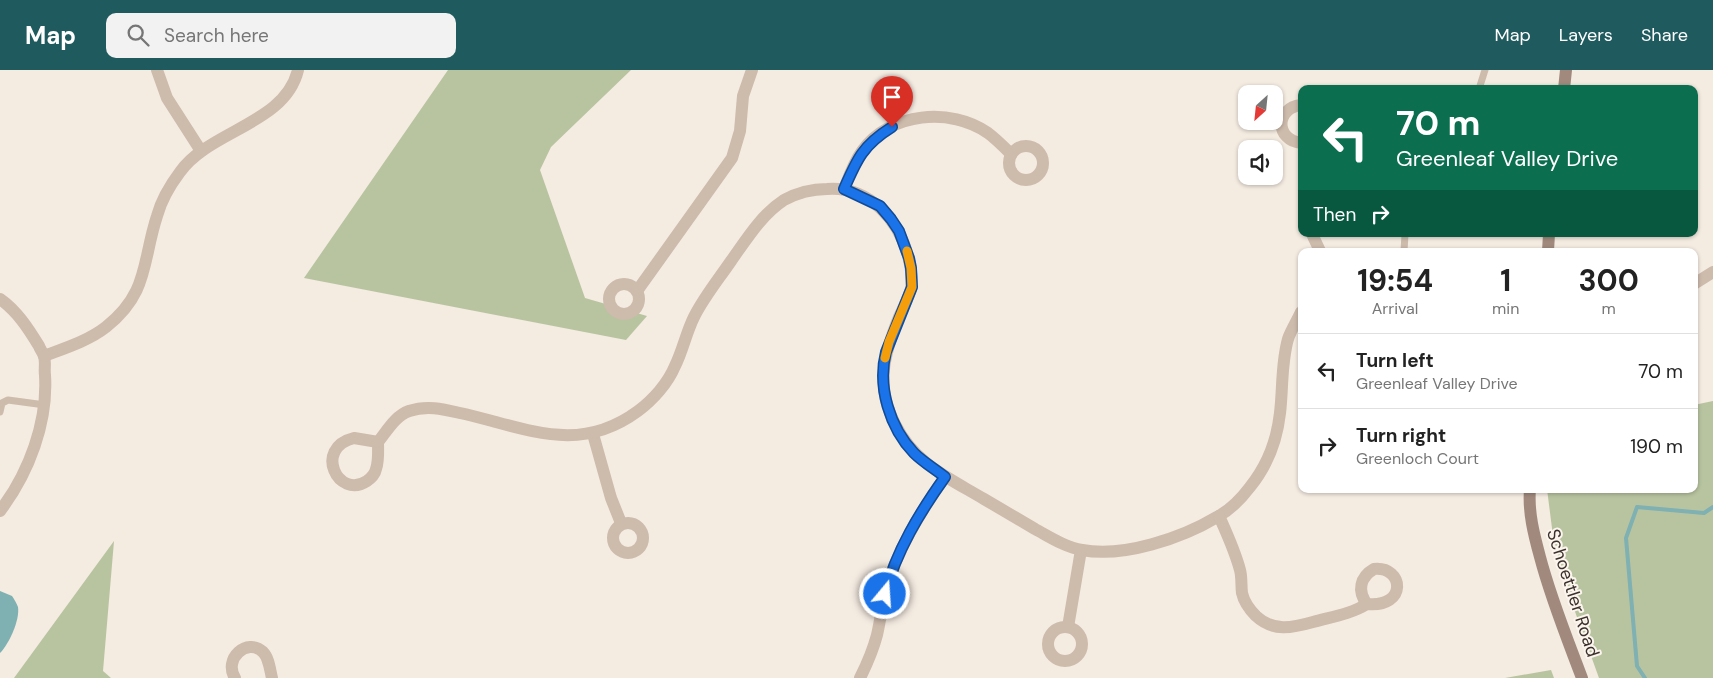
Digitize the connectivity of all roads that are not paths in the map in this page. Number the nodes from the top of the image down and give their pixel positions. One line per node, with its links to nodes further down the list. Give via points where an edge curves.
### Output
1 (157, 70): 10 (street, via 167,98)
2 (298, 70): 10 (street, via 287,94 276,105)
3 (752, 70): 15 (street, via 743,96 740,131 732,158)
4 (1485, 70): 6 (lane)
5 (1566, 70): 7 (street)
6 (1480, 85)
7 (1564, 85)
8 (1298, 106): 9 (street, via 1289,109 1282,124 1286,136)
9 (1298, 142)
10 (201, 151): 18 (street, via 181,171 157,214 138,291 123,311 106,328)
11 (1011, 154): 12 (street, via 987,133 955,118 928,116 908,120 877,136 862,150)
12 (844, 189): 21 (street, via 796,194 772,210 755,227 706,295 692,320 675,368 664,384 632,416); 23 (street, via 880,206 906,246 912,287 883,363 884,392 893,420 914,453)
13 (1713, 272): 14 (street)
14 (1698, 281)
15 (637, 291)
16 (0, 299): 18 (street, via 28,328)
17 (1298, 318): 26 (street, via 1286,348 1274,444 1251,486)
18 (44, 356): 19 (street)
19 (45, 405): 20 (lane, via 8,400 2,403); 25 (street, via 28,461)
20 (0, 412)
21 (593, 434): 22 (street, via 543,434 438,407 407,412); 27 (street)
22 (378, 442)
23 (945, 477): 28 (street, via 1060,543); 33 (street, via 917,519 899,557 889,581 870,656)
24 (1530, 493): 34 (street, Schoettler Road, via 1535,538 1544,573)
25 (1, 508)
26 (1219, 516): 28 (street, via 1140,549); 29 (street, via 1241,572 1242,594 1249,609 1260,620 1284,628 1300,626)
27 (621, 523)
28 (1081, 550): 30 (street)
29 (1367, 604)
30 (1068, 627)
31 (235, 678): 32 (street, via 232,669 234,658 250,648 266,657)
32 (272, 678)
33 (860, 678)
34 (1582, 678)

